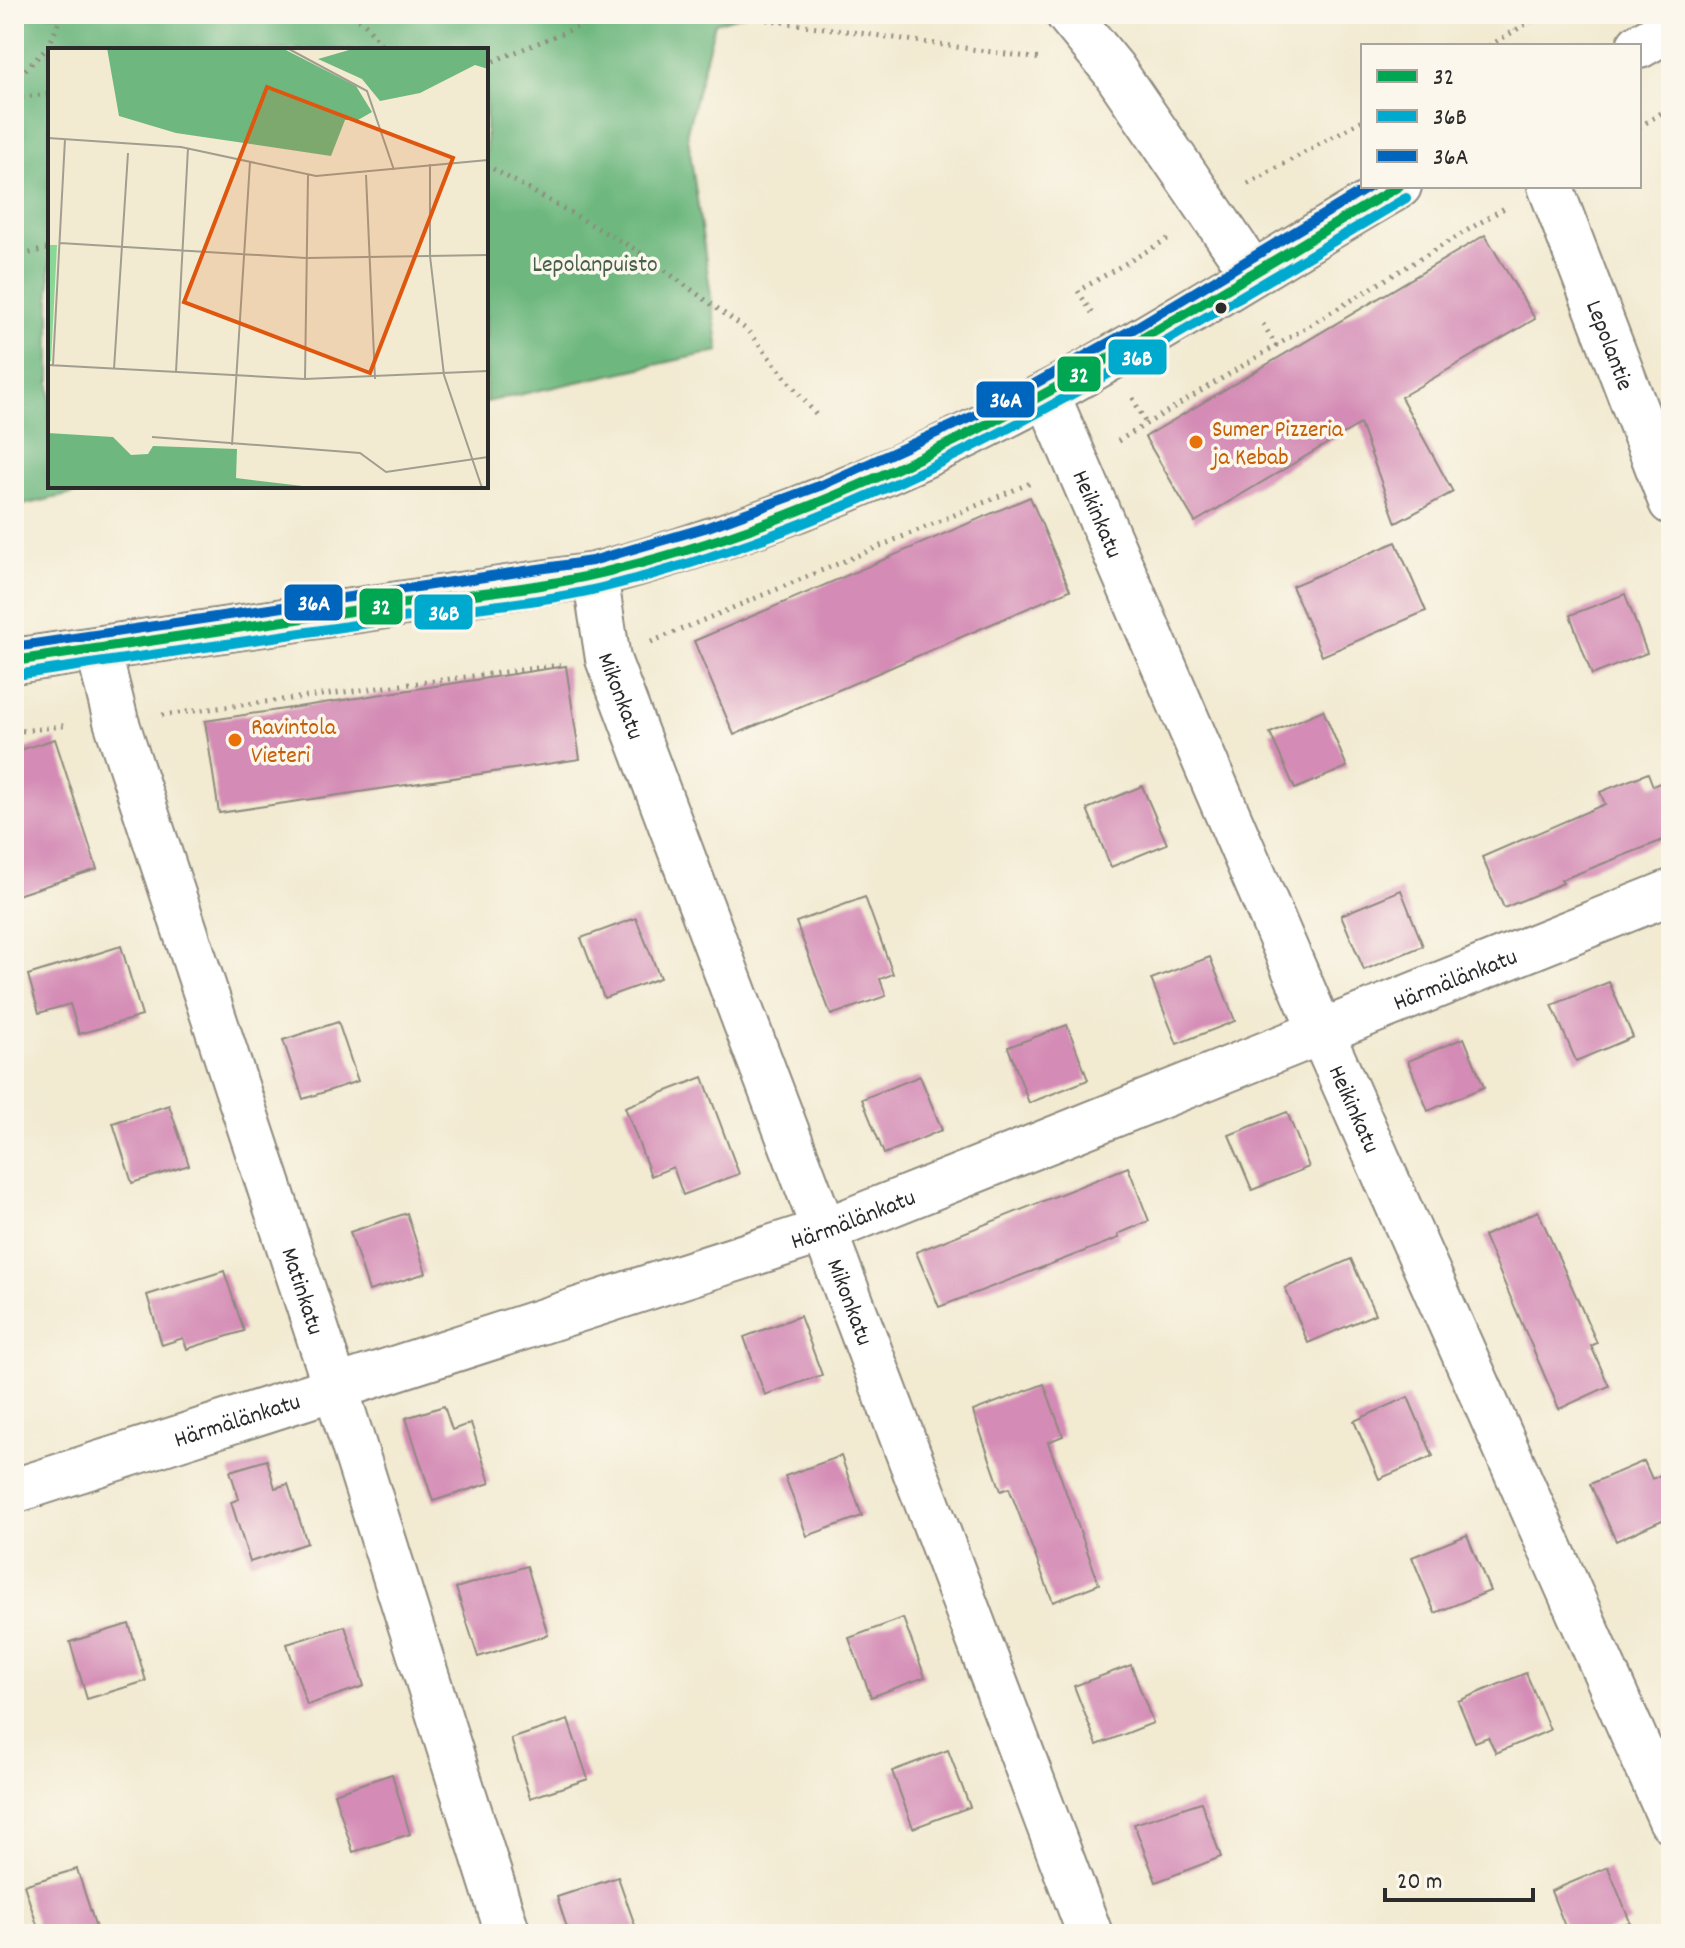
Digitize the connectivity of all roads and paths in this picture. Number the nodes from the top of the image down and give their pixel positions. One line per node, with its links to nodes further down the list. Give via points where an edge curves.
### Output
1 (62, 14): 15 (path, via 49,46)
2 (352, 14): 12 (path)
3 (686, 14): 13 (path, via 580,26)
4 (727, 14): 14 (path)
5 (1068, 14): 14 (street)
6 (1509, 14): 9 (path)
7 (1543, 14): 9 (path)
8 (1671, 28): 11 (street)
9 (1516, 29): 10 (path)
10 (1492, 44)
11 (1641, 45)
12 (384, 48)
13 (488, 63)
14 (1113, 69): 24 (street)
15 (14, 81)
16 (48, 94): 17 (path)
17 (14, 98)
18 (1671, 107): 20 (path)
19 (1361, 121): 24 (path, via 1246,186)
20 (1641, 126)
21 (488, 166): 32 (path, via 638,251 747,330)
22 (1396, 188): 27 (street)
23 (1551, 188): 33 (street, Lepolantie)
24 (1212, 214): 27 (street); 28 (path)
25 (48, 248): 26 (path)
26 (14, 257)
27 (1252, 272): 31 (street)
28 (1078, 291)
29 (1263, 323): 30 (path)
30 (1277, 347)
31 (1047, 394): 34 (street, via 857,484 715,539); 38 (street, Heikinkatu)
32 (817, 416)
33 (1671, 502)
34 (595, 575): 35 (street); 39 (street, Mikonkatu, via 608,659)
35 (98, 649): 36 (street); 40 (street, Matinkatu, via 116,721)
36 (14, 661)
37 (1671, 892): 38 (street, Härmälänkatu)
38 (1322, 1034): 39 (street, Härmälänkatu); 42 (street, Heikinkatu)
39 (826, 1230): 40 (street, Härmälänkatu); 44 (street, Mikonkatu)
40 (335, 1386): 41 (street, Härmälänkatu); 43 (street, Matinkatu)
41 (14, 1491)
42 (1671, 1820)
43 (508, 1934)
44 (1090, 1934)

